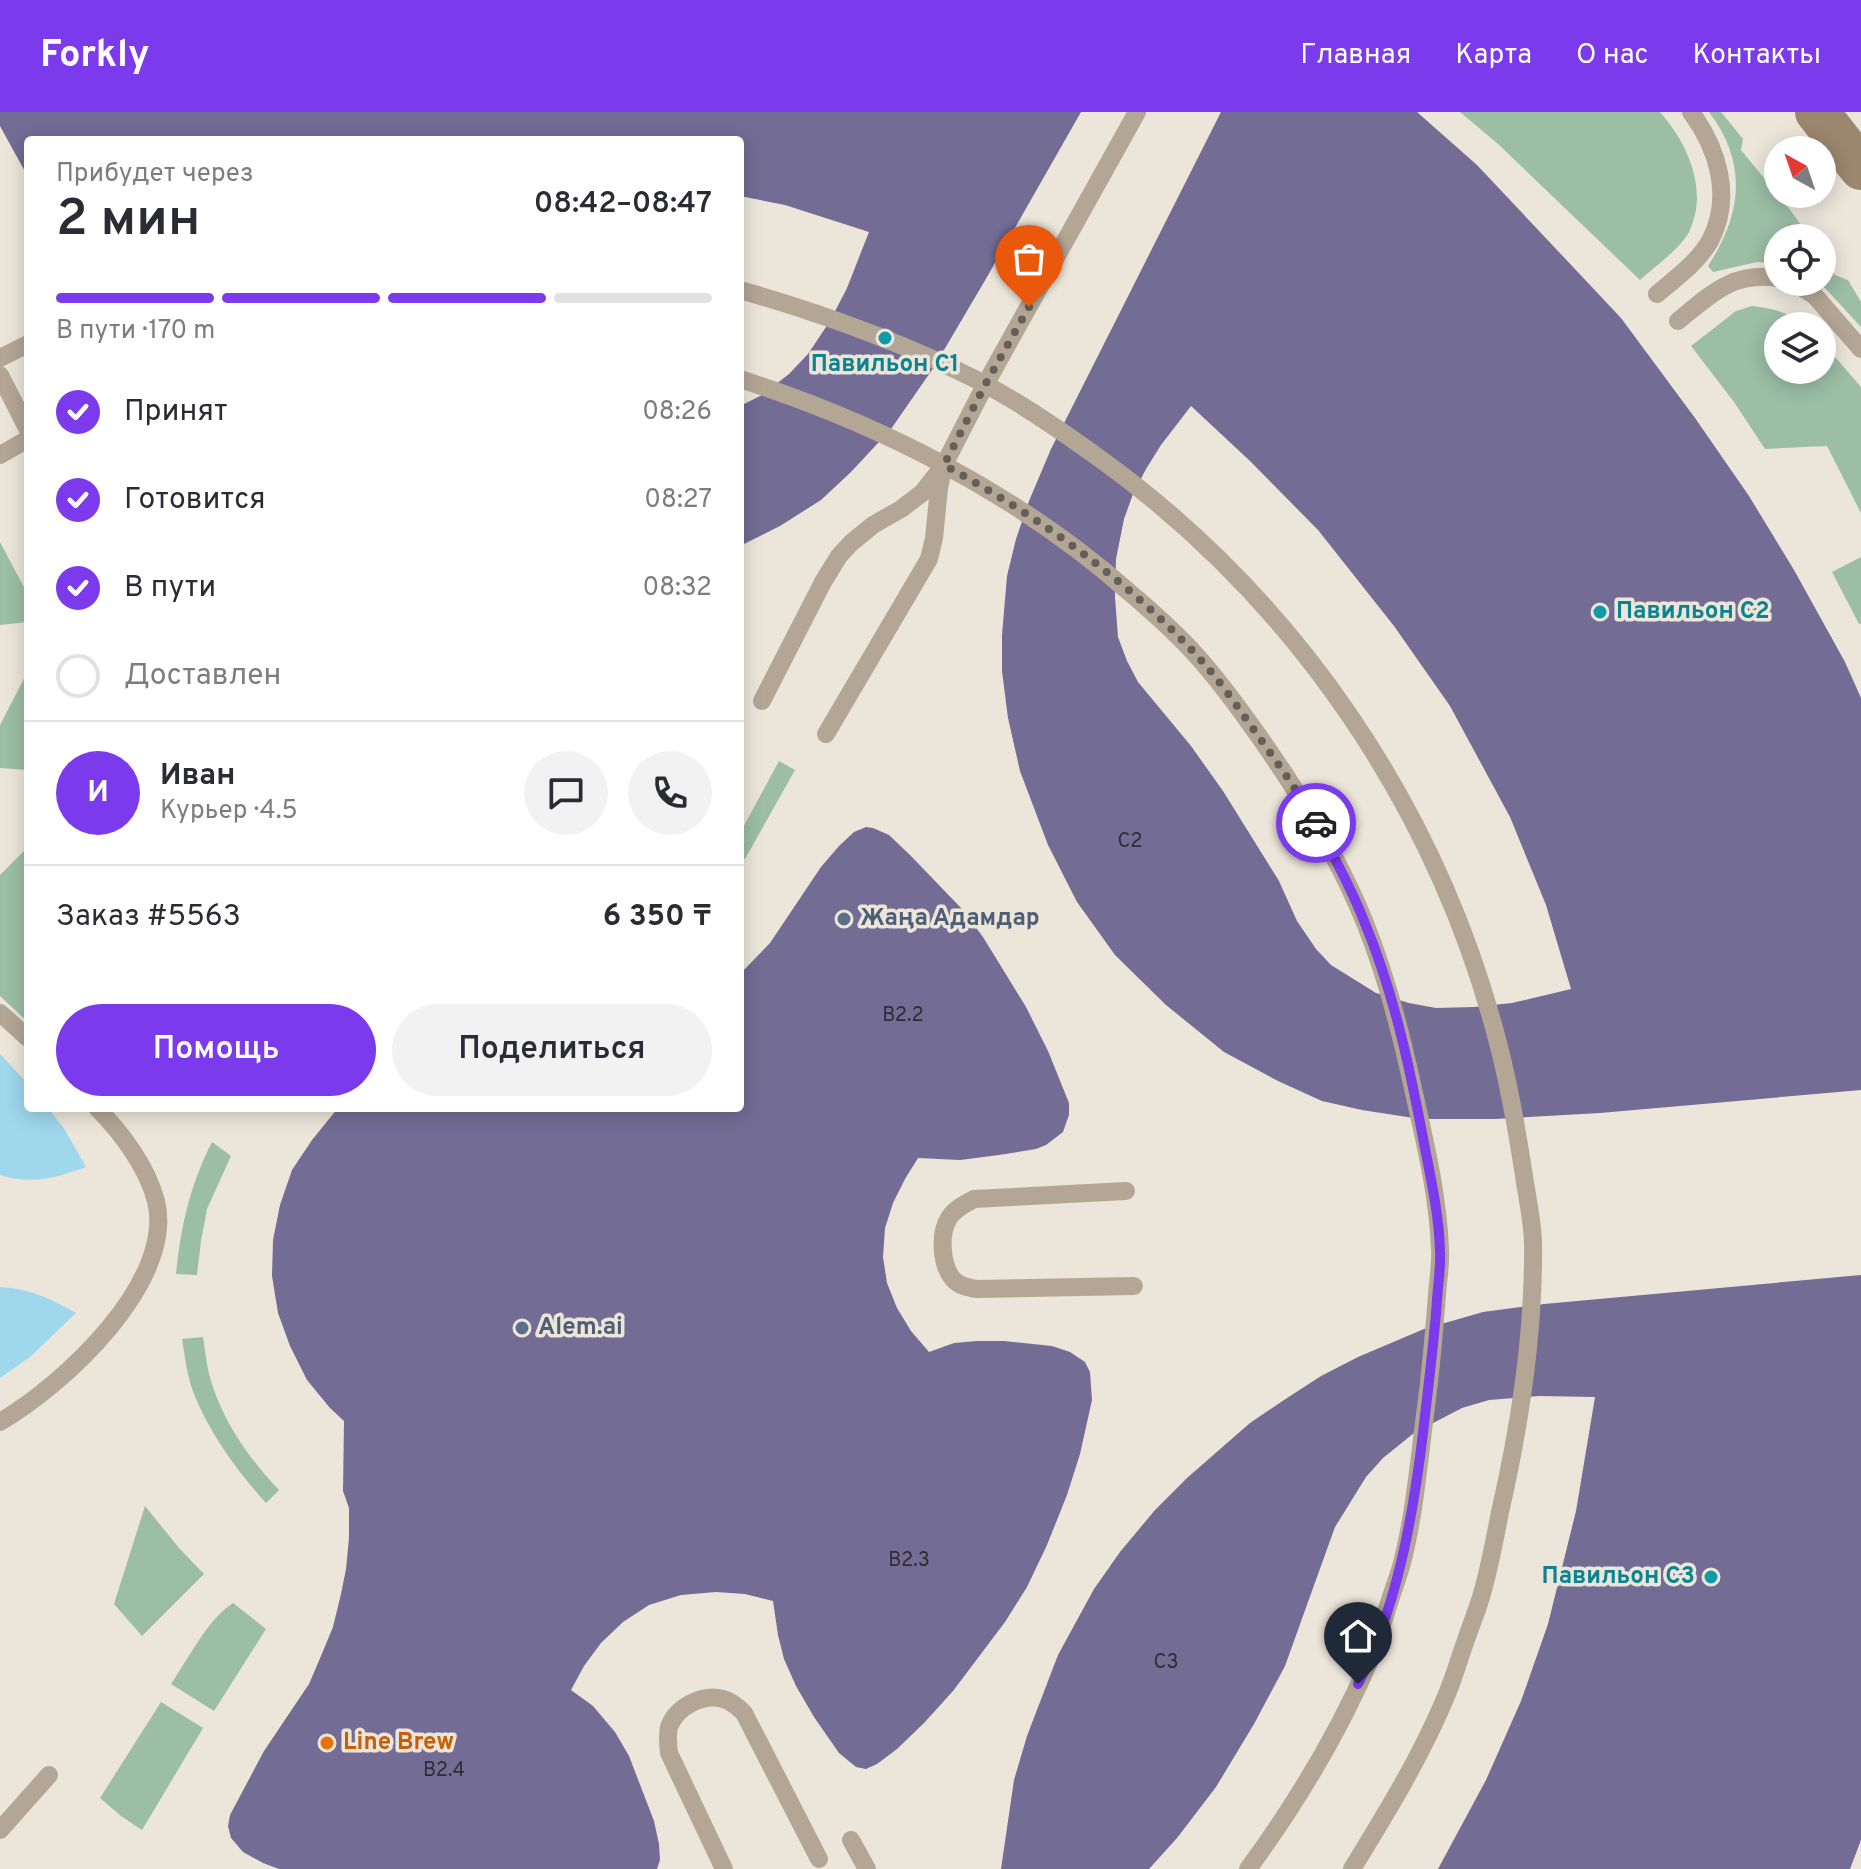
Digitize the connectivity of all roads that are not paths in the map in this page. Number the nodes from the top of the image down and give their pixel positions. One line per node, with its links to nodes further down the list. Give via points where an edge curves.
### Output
1 (1137, 112): 15 (lane)
2 (1691, 112): 7 (lane, via 1717,161 1722,188 1718,216 1709,242)
3 (1817, 112): 4 (street)
4 (1861, 168)
5 (1764, 276): 9 (lane, via 1716,290)
6 (744, 291): 15 (lane, via 885,338)
7 (1657, 294)
8 (1815, 296): 11 (lane)
9 (1678, 321)
10 (24, 346): 12 (lane)
11 (1861, 349)
12 (0, 358)
13 (0, 375): 16 (lane)
14 (744, 380): 19 (lane, via 795,397)
15 (985, 385): 19 (lane); 35 (lane, via 1135,483 1203,542 1322,675 1373,749 1448,894 1485,992 1508,1079 1533,1241 1529,1344 1512,1461 1483,1590 1447,1695 1401,1789)
16 (24, 422)
17 (24, 441): 18 (lane)
18 (0, 455)
19 (944, 465): 20 (lane, via 922,493 873,525 839,556); 21 (lane, via 929,559); 34 (lane, via 1055,532 1156,615 1201,661 1272,754 1309,810 1364,921 1384,975 1416,1101 1440,1252 1433,1357 1402,1563 1371,1658 1332,1736)
20 (762, 701)
21 (826, 734)
22 (0, 1013): 23 (lane)
23 (24, 1034)
24 (100, 1112): 27 (lane, via 131,1150 157,1203 150,1260 117,1318 89,1351)
25 (1126, 1191): 26 (lane, via 974,1199 949,1218 943,1248 952,1278 976,1289)
26 (1134, 1286)
27 (0, 1422)
28 (49, 1775): 29 (lane)
29 (0, 1830)
30 (851, 1840): 33 (lane)
31 (819, 1859): 32 (lane, via 744,1713 721,1698 705,1698 678,1713 667,1741)
32 (724, 1869)
33 (867, 1869)
34 (1248, 1869)
35 (1352, 1869)

